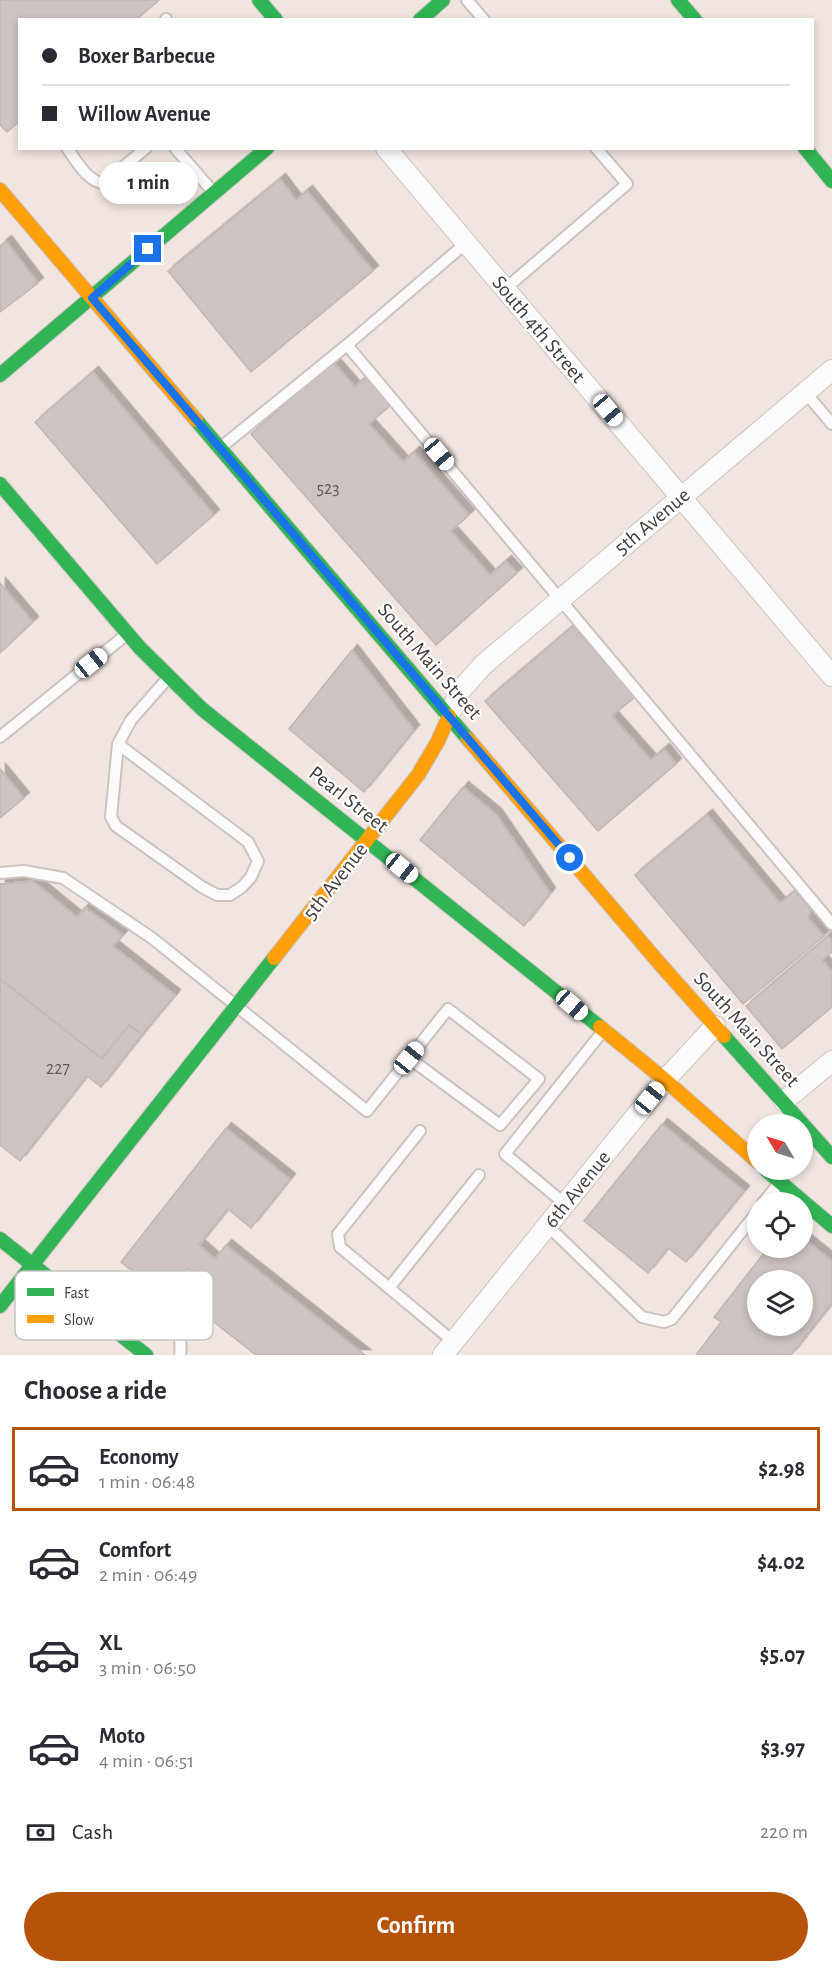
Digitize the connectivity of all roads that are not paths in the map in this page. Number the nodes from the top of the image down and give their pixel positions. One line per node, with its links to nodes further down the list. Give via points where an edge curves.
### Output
1 (259, 0): 5 (main road)
2 (443, 0): 6 (main road)
3 (467, 0): 7 (lane)
4 (678, 0): 8 (main road)
5 (274, 18)
6 (422, 18)
7 (482, 18)
8 (693, 18)
9 (69, 150): 10 (lane, via 92,179 104,183)
10 (144, 150)
11 (177, 150): 18 (lane)
12 (265, 150): 18 (main road)
13 (388, 150): 19 (street, South 4th Street)
14 (598, 150): 20 (lane, via 627,184)
15 (807, 150): 16 (main road)
16 (832, 181)
17 (0, 190): 21 (main road, South Main Street)
18 (214, 194): 21 (main road)
19 (466, 243): 20 (street, South 4th Street); 22 (lane)
20 (505, 289): 29 (street, South 4th Street)
21 (92, 298): 24 (main road); 27 (main road, South Main Street)
22 (347, 345): 27 (lane); 30 (lane)
23 (832, 370): 25 (street, 5th Avenue)
24 (0, 375)
25 (805, 392): 26 (lane); 29 (street, 5th Avenue)
26 (832, 424)
27 (220, 448): 34 (main road, South Main Street)
28 (0, 483): 31 (main road, Pearl Street)
29 (681, 496): 30 (street, 5th Avenue); 32 (street, South 4th Street)
30 (561, 599): 34 (street, 5th Avenue, via 483,665 460,691); 39 (lane)
31 (128, 634): 33 (main road, Pearl Street); 35 (lane)
32 (832, 676)
33 (168, 678): 36 (lane, via 131,720); 37 (main road, Pearl Street)
34 (449, 716): 37 (main road, 5th Avenue, via 418,775); 41 (main road, South Main Street)
35 (0, 737)
36 (118, 744): 36 (lane, via 111,817 116,826 217,895 230,895 242,887 258,861 248,842)
37 (367, 840): 40 (main road, 5th Avenue); 42 (main road, Pearl Street)
38 (0, 873): 40 (lane, via 24,871 63,878 152,938)
39 (832, 924)
40 (237, 1006): 43 (lane, via 367,1111); 59 (main road, 5th Avenue)
41 (715, 1026): 45 (street, 6th Avenue); 46 (main road, South Main Street)
42 (603, 1031): 45 (main road, Pearl Street); 54 (lane, via 505,1154)
43 (409, 1058): 43 (lane, via 448,1009 538,1079 500,1125)
44 (832, 1061): 46 (street)
45 (664, 1080): 48 (main road, Pearl Street); 54 (street, 6th Avenue)
46 (784, 1101): 49 (main road, South Main Street)
47 (420, 1131): 63 (lane, via 338,1234 340,1247)
48 (747, 1152)
49 (832, 1157)
50 (479, 1175): 63 (lane)
51 (778, 1180): 52 (main road)
52 (780, 1182): 53 (lane); 57 (main road)
53 (772, 1192)
54 (565, 1204): 56 (street, 6th Avenue)
55 (747, 1224): 56 (lane, via 672,1319 664,1322 642,1317)
56 (548, 1226): 67 (street, 6th Avenue)
57 (832, 1226)
58 (0, 1239): 59 (main road)
59 (33, 1265): 60 (main road, 5th Avenue); 61 (main road)
60 (28, 1271)
61 (40, 1271)
62 (15, 1287): 64 (main road, 5th Avenue)
63 (389, 1288): 67 (lane)
64 (0, 1306)
65 (127, 1340): 68 (main road)
66 (181, 1340): 69 (lane)
67 (449, 1348)
68 (146, 1355)
69 (180, 1355)

